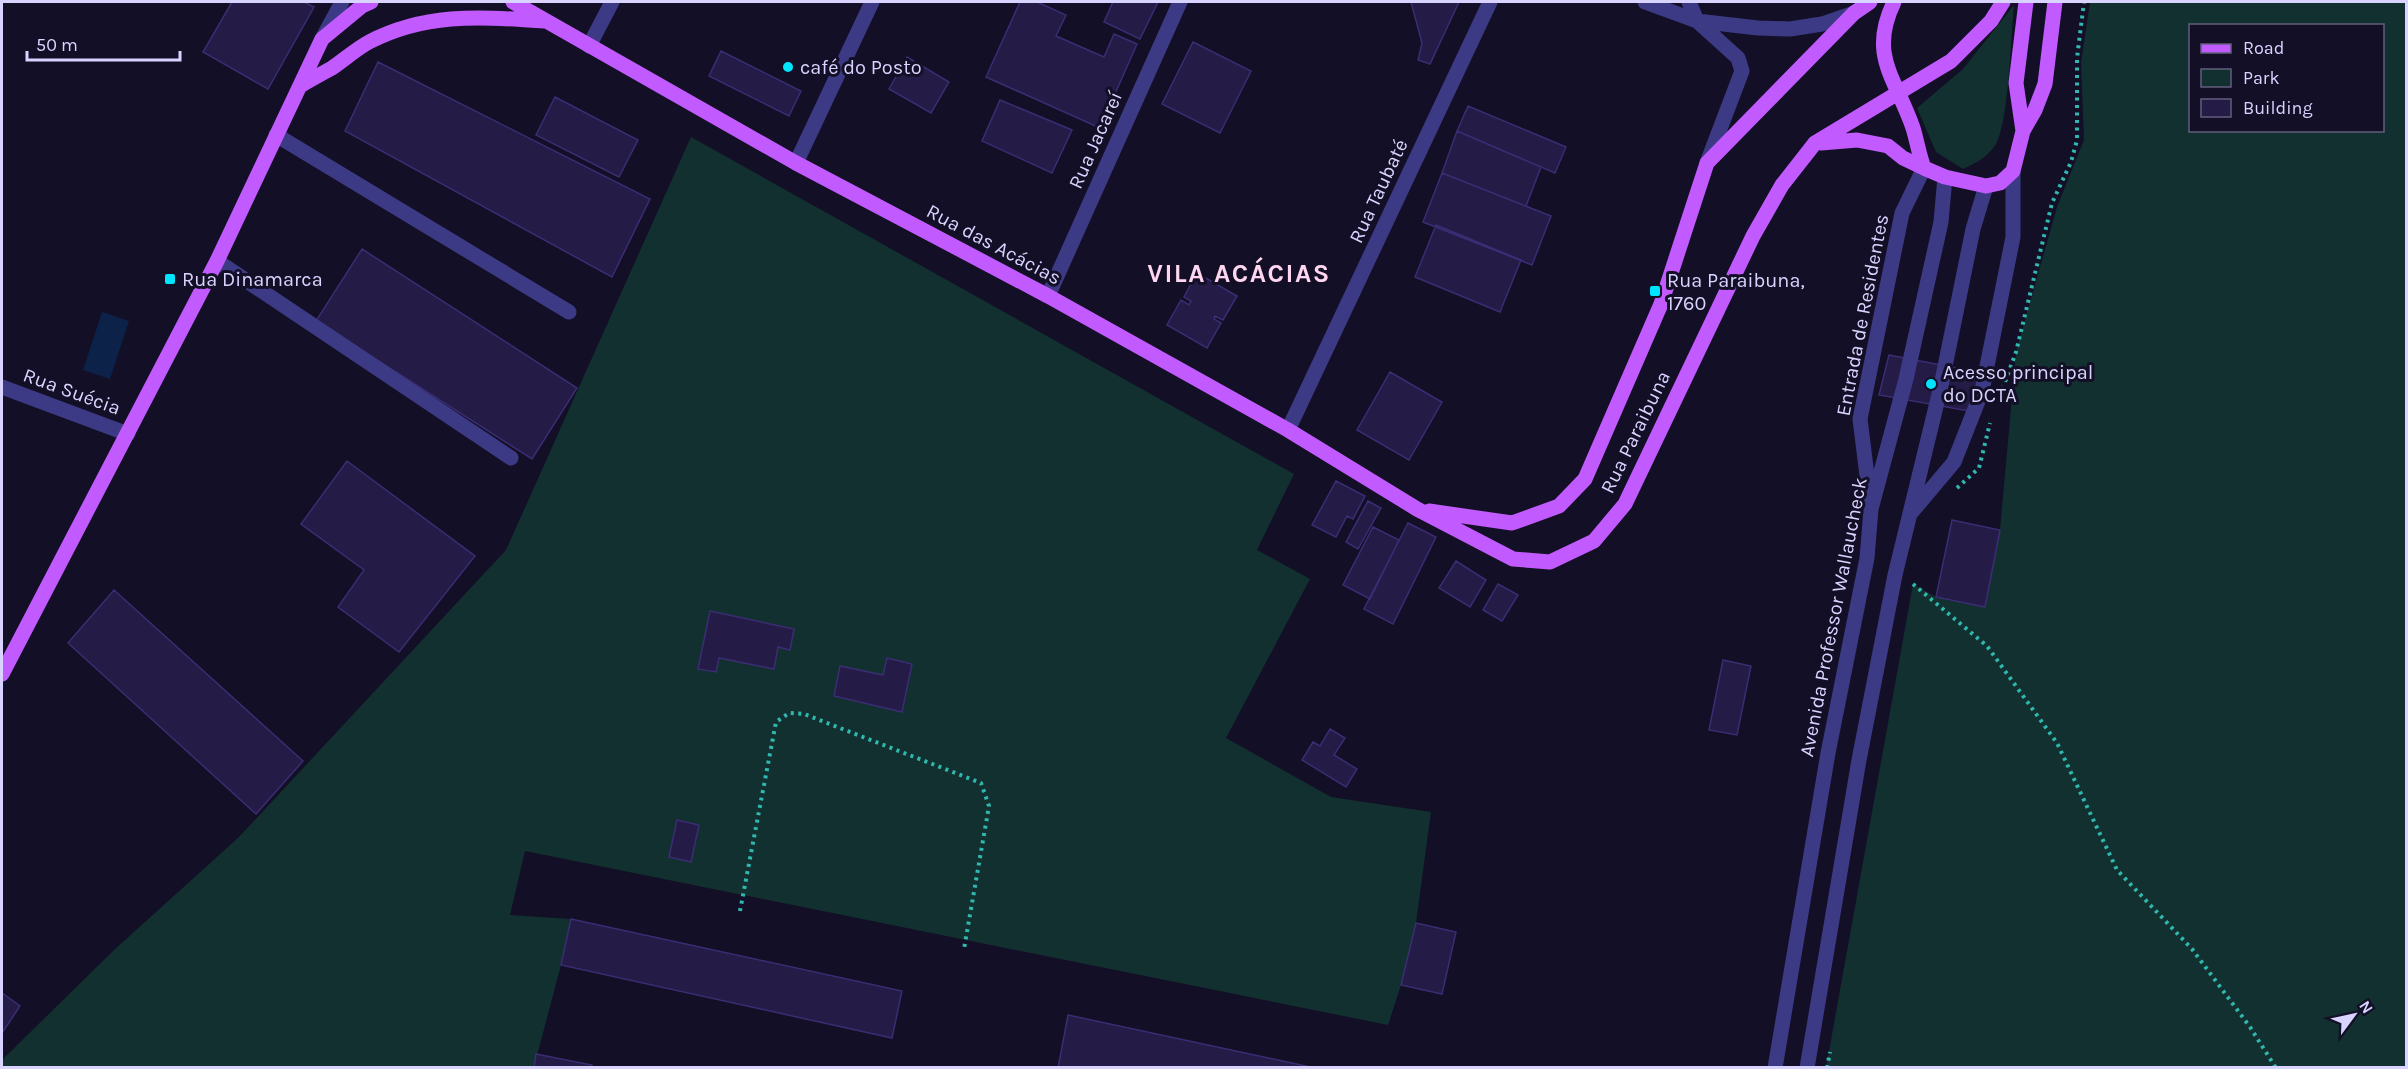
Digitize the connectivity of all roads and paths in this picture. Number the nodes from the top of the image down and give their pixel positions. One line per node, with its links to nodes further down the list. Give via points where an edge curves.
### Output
1 (342, 2): 19 (street)
2 (371, 2): 19 (main road)
3 (513, 2): 17 (main road, Rua das Acácias)
4 (612, 2): 20 (street)
5 (872, 2): 26 (street)
6 (1180, 2): 33 (street, Rua Jacareí)
7 (1490, 2): 38 (street, Rua Taubaté)
8 (1645, 2): 18 (street)
9 (1689, 2): 18 (street)
10 (1870, 2): 16 (main road, Rua Paraibuna)
11 (1894, 2): 22 (main road, via 1885,19 1882,40 1884,61)
12 (2003, 2): 22 (main road, Rua Paraibuna, via 1991,21 1951,61)
13 (2026, 2): 23 (main road, via 2016,83)
14 (2055, 2): 23 (main road, via 2045,84)
15 (2084, 2): 36 (path, via 2076,58 2078,140 2052,203 2016,352)
16 (1854, 13): 18 (street, via 1790,29); 27 (main road, Rua Paraibuna)
17 (548, 21): 20 (main road, Rua das Acácias); 21 (main road, Rua das Acácias, via 473,16 401,27)
18 (1696, 21): 27 (street, Rua Paraibuna, via 1738,58 1742,71)
19 (322, 39): 21 (main road)
20 (589, 46): 26 (main road, Rua das Acácias)
21 (300, 86): 24 (main road)
22 (1898, 94): 25 (main road, Rua Paraibuna); 28 (main road)
23 (2024, 131): 29 (main road)
24 (276, 135): 32 (main road); 34 (street)
25 (1815, 143): 28 (main road, via 1857,140 1888,146); 42 (main road, Rua Paraibuna, via 1782,185 1753,236 1625,504 1594,541 1550,562 1513,559)
26 (796, 163): 33 (main road, Rua das Acácias)
27 (1707, 163): 42 (main road, Rua Paraibuna, via 1661,304 1585,479 1559,506 1512,523)
28 (1924, 168): 30 (main road); 43 (street, Entrada de Residentes, via 1902,213 1860,418)
29 (2013, 171): 31 (main road, via 2001,183); 44 (street, via 2013,237 1982,390 1954,462)
30 (1945, 177): 31 (main road); 43 (street, Avenida Professor Wallaucheck, via 1941,222 1917,334)
31 (1986, 186): 44 (street)
32 (217, 261): 39 (main road); 40 (street)
33 (1048, 296): 38 (main road, Rua das Acácias)
34 (568, 312)
35 (2, 387): 39 (street, Rua Suécia)
36 (1996, 406)
37 (1992, 417): 41 (path, via 1979,468)
38 (1288, 430): 42 (main road, Rua das Acácias)
39 (128, 434): 48 (main road)
40 (511, 459)
41 (1949, 494)
42 (1417, 509)
43 (1871, 509): 52 (street, Avenida Professor Wallaucheck, via 1866,558 1828,753)
44 (1910, 515): 53 (street, via 1859,760)
45 (1916, 573): 46 (path)
46 (1913, 584): 47 (path); 55 (path, via 1987,646 2057,743 2117,870 2192,949)
47 (1910, 595)
48 (2, 674)
49 (740, 911): 50 (path, via 776,722 789,713 804,714 981,783 989,806)
50 (964, 949)
51 (1831, 1044): 54 (path)
52 (1775, 1068)
53 (1807, 1068)
54 (1827, 1068)
55 (2276, 1068)

